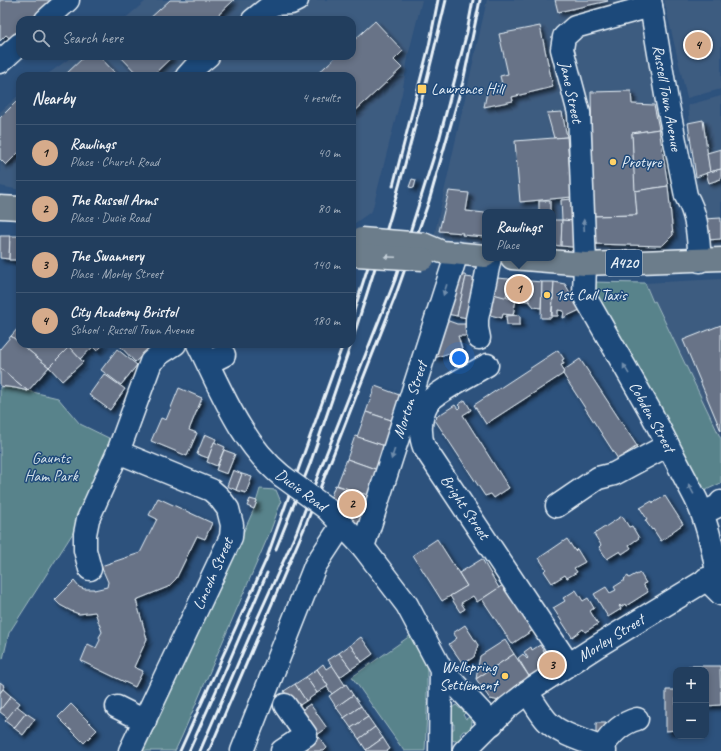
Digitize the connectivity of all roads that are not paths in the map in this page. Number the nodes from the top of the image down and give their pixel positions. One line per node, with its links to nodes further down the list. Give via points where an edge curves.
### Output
1 (68, 0): 5 (street)
2 (297, 0): 3 (street, via 291,3)
3 (274, 2): 6 (street)
4 (650, 3): 18 (street, Russell Town Avenue, via 686,196 697,222); 19 (street, Jane Street, one-way to 4, via 579,113 562,49 564,37 574,27)
5 (50, 16)
6 (258, 16)
7 (16, 48): 9 (street)
8 (203, 60): 10 (street)
9 (0, 62)
10 (191, 72)
11 (0, 207): 12 (main road)
12 (16, 208)
13 (356, 247): 14 (main road, bridge)
14 (436, 252): 15 (main road); 30 (street, Morton Street, one-way to 30)
15 (482, 256)
16 (489, 261): 20 (street, via 477,319)
17 (548, 261): 19 (main road, A420)
18 (702, 261): 19 (main road, A420)
19 (585, 264): 24 (street, Cobden Street, one-way to 19, via 584,295)
20 (479, 338)
21 (168, 348): 25 (street, via 151,362)
22 (210, 354): 29 (street, Ducie Road, bridge, via 232,394 238,424 270,466 326,508)
23 (487, 365): 33 (street, Bright Street, via 435,396 428,404 421,426 421,438 424,447)
24 (668, 445): 27 (street, via 614,474 598,478); 28 (street, Cobden Street, one-way to 24)
25 (118, 452): 31 (street, via 99,512 88,519 85,550); 39 (street, Lincoln Street, via 211,490 224,503 232,525 231,537)
26 (721, 502): 28 (street)
27 (557, 506)
28 (703, 513): 32 (street, Cobden Street, via 714,554)
29 (342, 525): 30 (street, Ducie Road); 43 (street, via 315,566)
30 (363, 547): 34 (street, Ducie Road, via 407,605)
31 (90, 569)
32 (716, 579): 33 (street, Morley Street)
33 (569, 665): 35 (street, Morley Street)
34 (441, 669): 40 (street, Ducie Road); 45 (street, Ducie Road)
35 (527, 692): 40 (street, Morley Street); 41 (street, via 553,726)
36 (285, 705): 44 (street, via 306,735)
37 (117, 707): 39 (street)
38 (638, 719): 41 (street, via 619,728 607,741)
39 (145, 721): 42 (street, Lincoln Street)
40 (492, 724): 46 (street, Morley Street)
41 (604, 750)
42 (130, 751)
43 (242, 751)
44 (282, 751)
45 (440, 751)
46 (464, 751)

